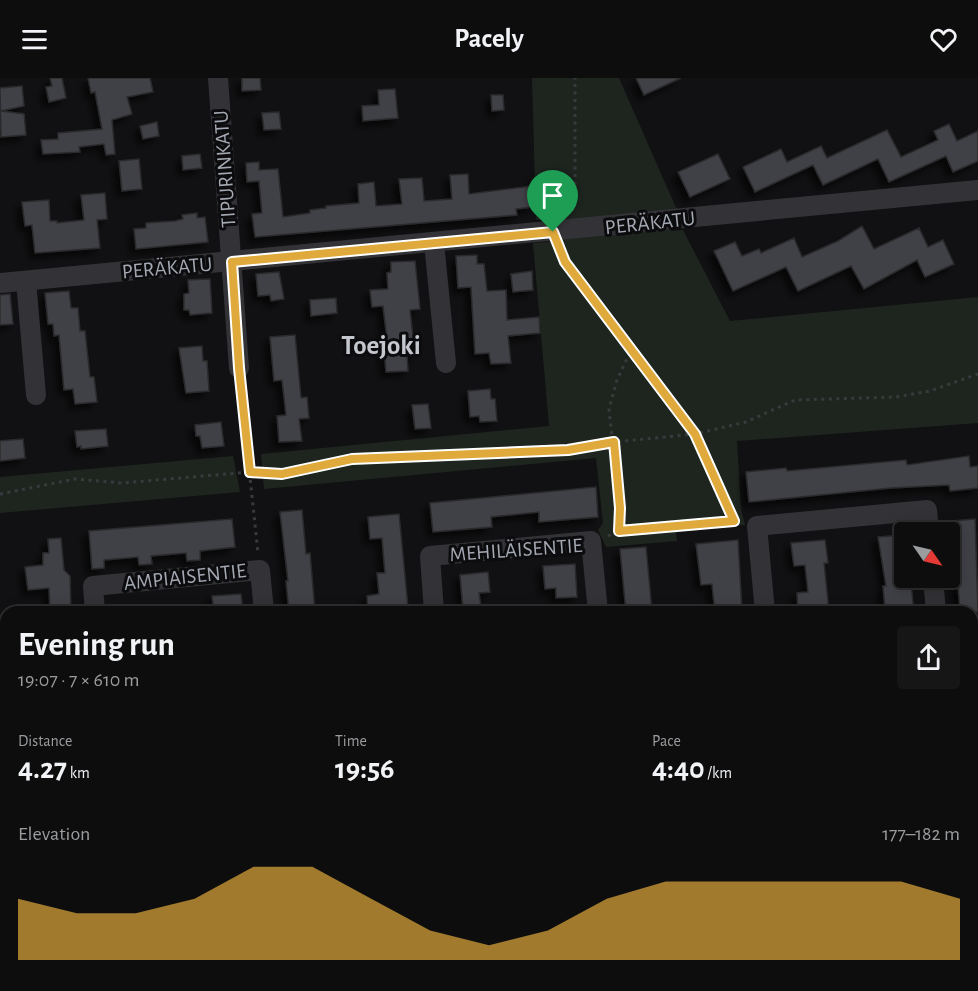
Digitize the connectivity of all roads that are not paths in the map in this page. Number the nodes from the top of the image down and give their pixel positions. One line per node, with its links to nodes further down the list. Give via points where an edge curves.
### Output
1 (218, 78): 4 (street, TIPURINKATU)
2 (978, 190): 3 (street, PERÄKATU)
3 (434, 243): 4 (street, PERÄKATU); 7 (street)
4 (232, 262): 5 (street, PERÄKATU); 8 (street, TIPURINKATU)
5 (26, 281): 6 (street, PERÄKATU); 9 (street)
6 (0, 283)
7 (446, 363)
8 (239, 368)
9 (36, 394)
10 (928, 522): 16 (street, via 927,510 757,526)
11 (934, 588): 17 (street)
12 (95, 606): 13 (street, AMPIAISENTIE, via 93,586 260,570)
13 (263, 606)
14 (434, 606): 15 (street, MEHILÄISENTIE, via 430,556 591,542)
15 (597, 606)
16 (764, 606)
17 (935, 606)

